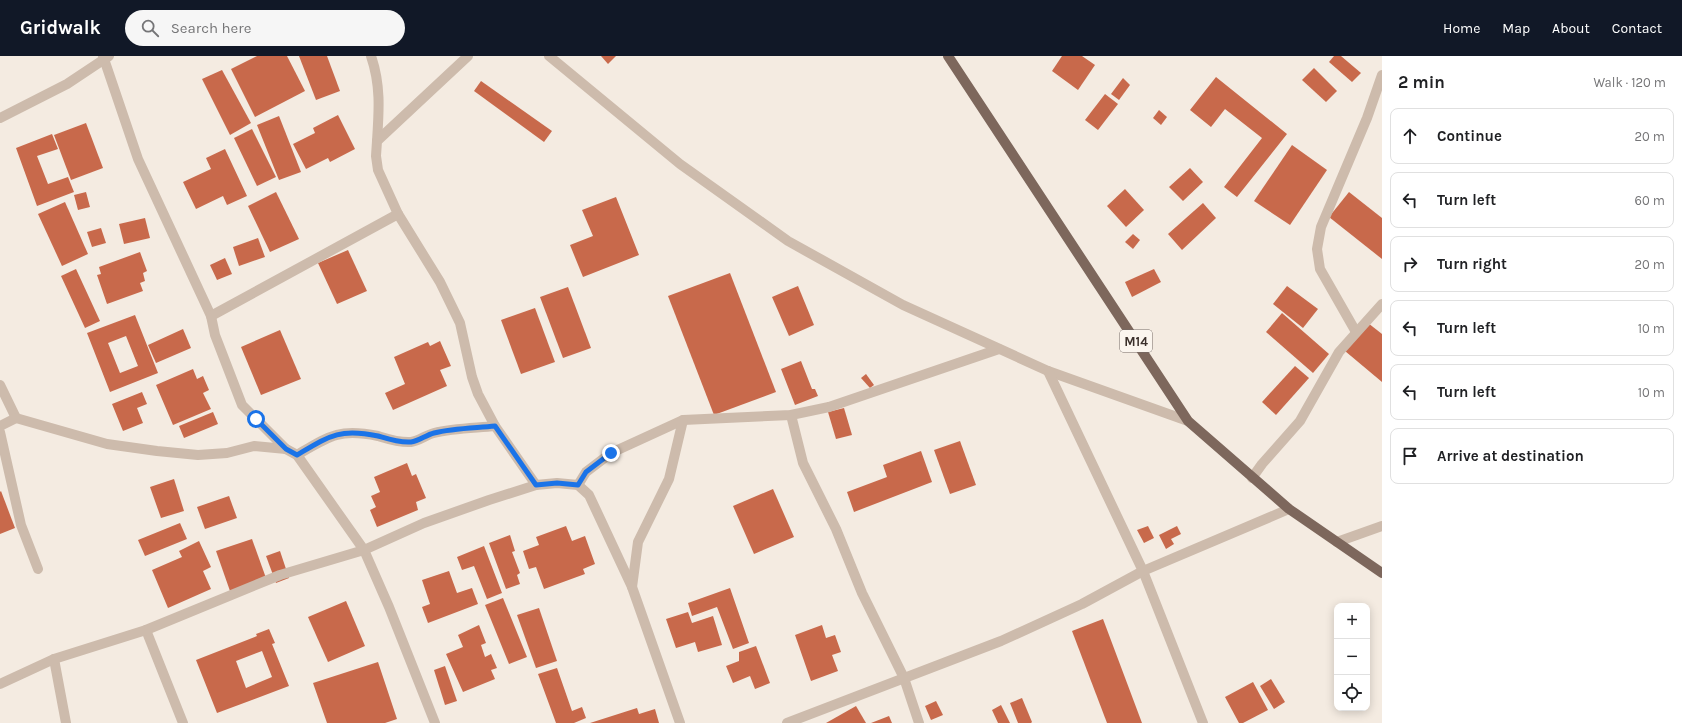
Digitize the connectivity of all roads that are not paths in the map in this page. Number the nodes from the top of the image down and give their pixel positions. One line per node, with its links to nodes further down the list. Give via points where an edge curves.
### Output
1 (372, 56): 8 (street, via 379,93)
2 (468, 56): 8 (street)
3 (549, 56): 13 (street, via 680,164 788,241 903,305)
4 (948, 56): 19 (main road, M14)
5 (105, 57): 7 (street, via 67,84); 11 (street, via 138,159)
6 (1382, 75): 12 (street, via 1367,118 1321,227 1317,249 1320,269)
7 (0, 118)
8 (377, 141): 9 (street, via 378,170)
9 (398, 214): 11 (street); 21 (street, via 440,282 460,323 472,377)
10 (1382, 304): 12 (street)
11 (211, 316): 23 (street, via 215,335 242,405)
12 (1356, 332): 25 (street, via 1339,352 1300,421)
13 (999, 349): 14 (street); 16 (street, via 829,407)
14 (1048, 371): 19 (street); 33 (street)
15 (0, 385): 17 (street)
16 (792, 415): 18 (street); 38 (street, via 803,463)
17 (16, 418): 20 (street); 23 (street, via 107,444 156,451 198,455 227,453 254,446)
18 (683, 420): 27 (street, via 611,453 586,472); 35 (street, via 669,479 638,542)
19 (1188, 421): 25 (main road, M14)
20 (0, 426)
21 (495, 426): 24 (street, via 438,432 412,442 363,433 346,433 328,437); 26 (street)
22 (0, 432): 32 (street, via 22,525)
23 (286, 449): 24 (street)
24 (297, 455): 31 (street)
25 (1252, 478): 28 (main road, M14)
26 (536, 485): 27 (street); 31 (street, via 424,523)
27 (578, 485): 35 (street, via 589,495)
28 (1289, 509): 30 (main road, M14); 33 (street)
29 (1382, 526): 30 (street)
30 (1337, 542): 34 (main road, M14)
31 (364, 550): 36 (street, via 280,575); 42 (street)
32 (38, 569)
33 (1143, 571): 38 (street, via 1082,604 1008,638); 46 (street)
34 (1382, 573)
35 (632, 587): 43 (street)
36 (146, 630): 37 (street); 41 (street)
37 (54, 659): 39 (street); 40 (street)
38 (904, 678): 44 (street); 45 (street)
39 (0, 684)
40 (66, 723)
41 (183, 723)
42 (435, 723)
43 (680, 723)
44 (787, 723)
45 (919, 723)
46 (1203, 723)

